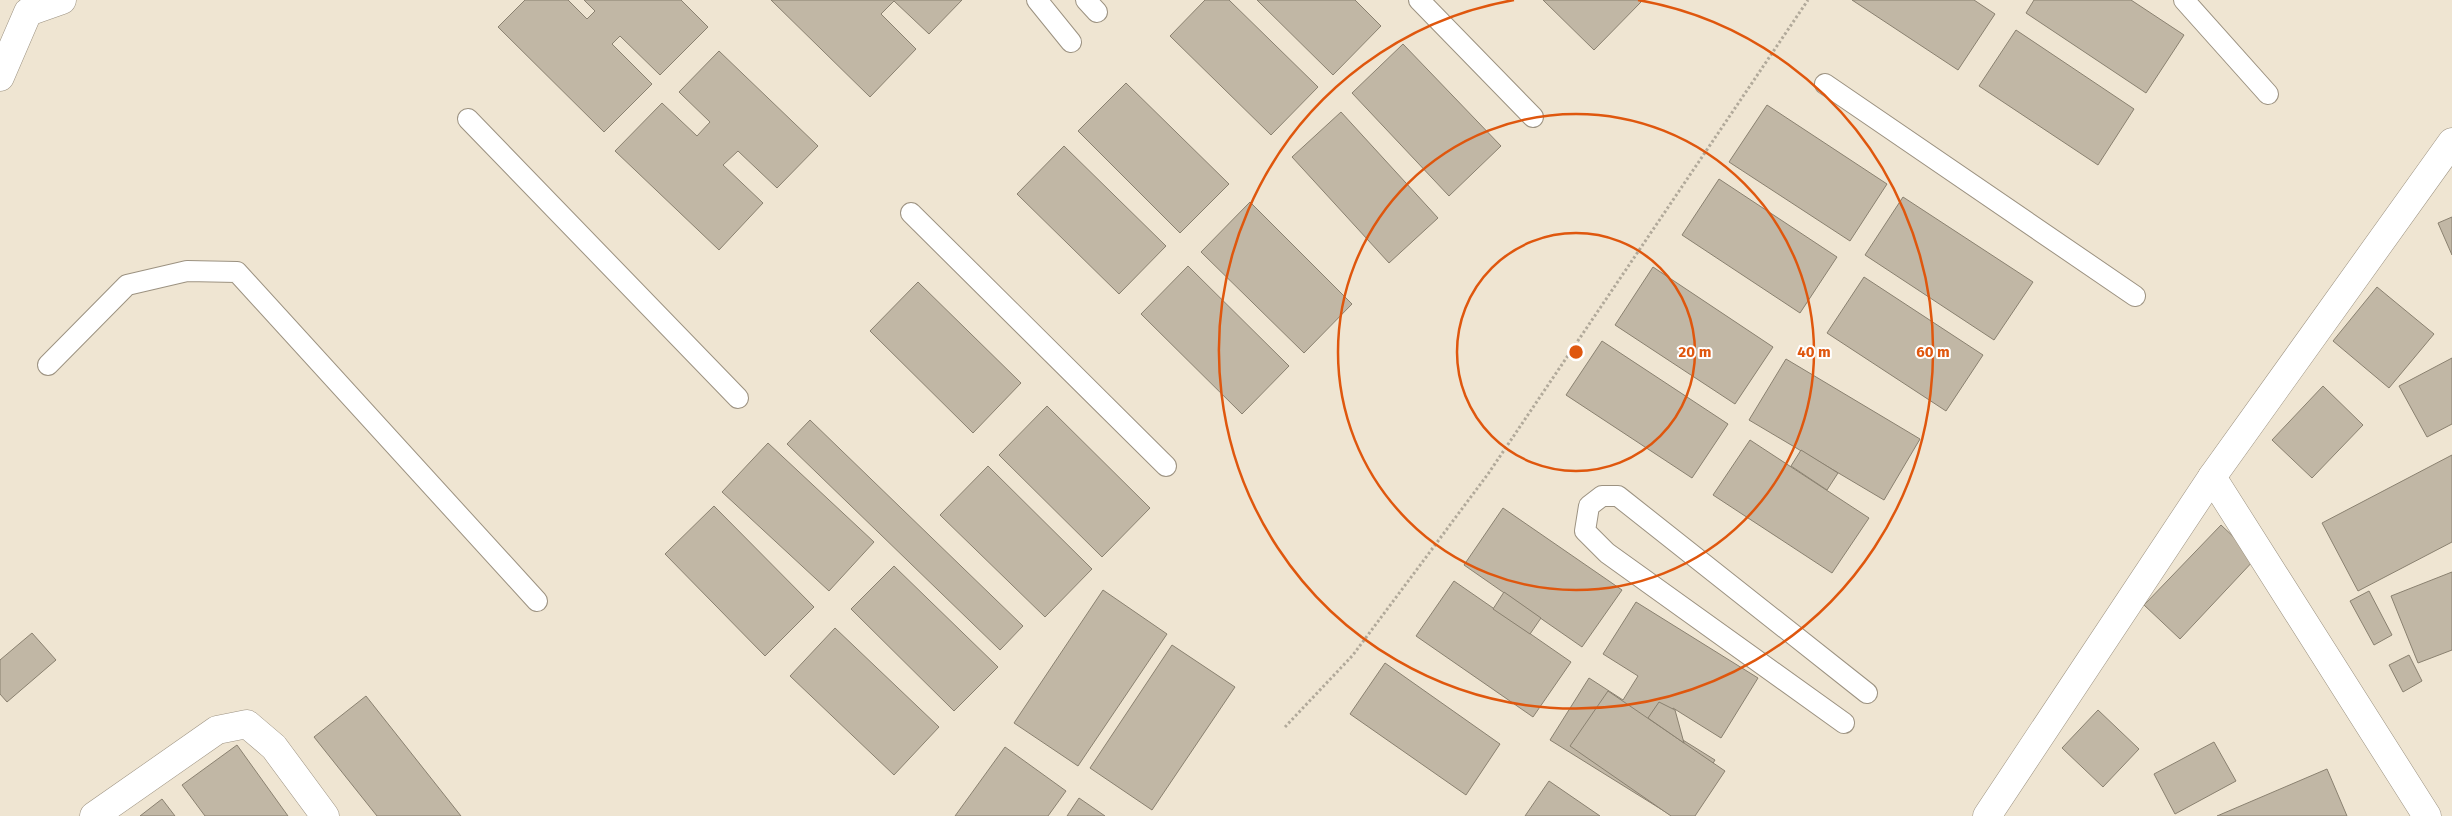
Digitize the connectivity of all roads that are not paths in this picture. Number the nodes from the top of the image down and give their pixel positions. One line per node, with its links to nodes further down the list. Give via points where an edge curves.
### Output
1 (62, 0): 6 (street, via 28,12)
2 (1037, 0): 5 (lane)
3 (1419, 0): 9 (lane)
4 (2184, 0): 8 (lane)
5 (1071, 42)
6 (0, 77)
7 (1825, 84): 13 (lane)
8 (2268, 94)
9 (1533, 117)
10 (468, 119): 15 (lane)
11 (2452, 142): 17 (street)
12 (911, 213): 16 (lane)
13 (2135, 296)
14 (48, 365): 18 (lane, via 127,285 186,271 236,272)
15 (738, 398)
16 (1166, 466)
17 (2212, 477): 23 (street); 24 (street)
18 (537, 601)
19 (1867, 693): 20 (lane, via 1618,496 1602,496 1589,506 1585,531 1607,552)
20 (1844, 723)
21 (94, 816): 22 (street, via 217,730 247,724 274,747)
22 (325, 816)
23 (1987, 816)
24 (2428, 816)

